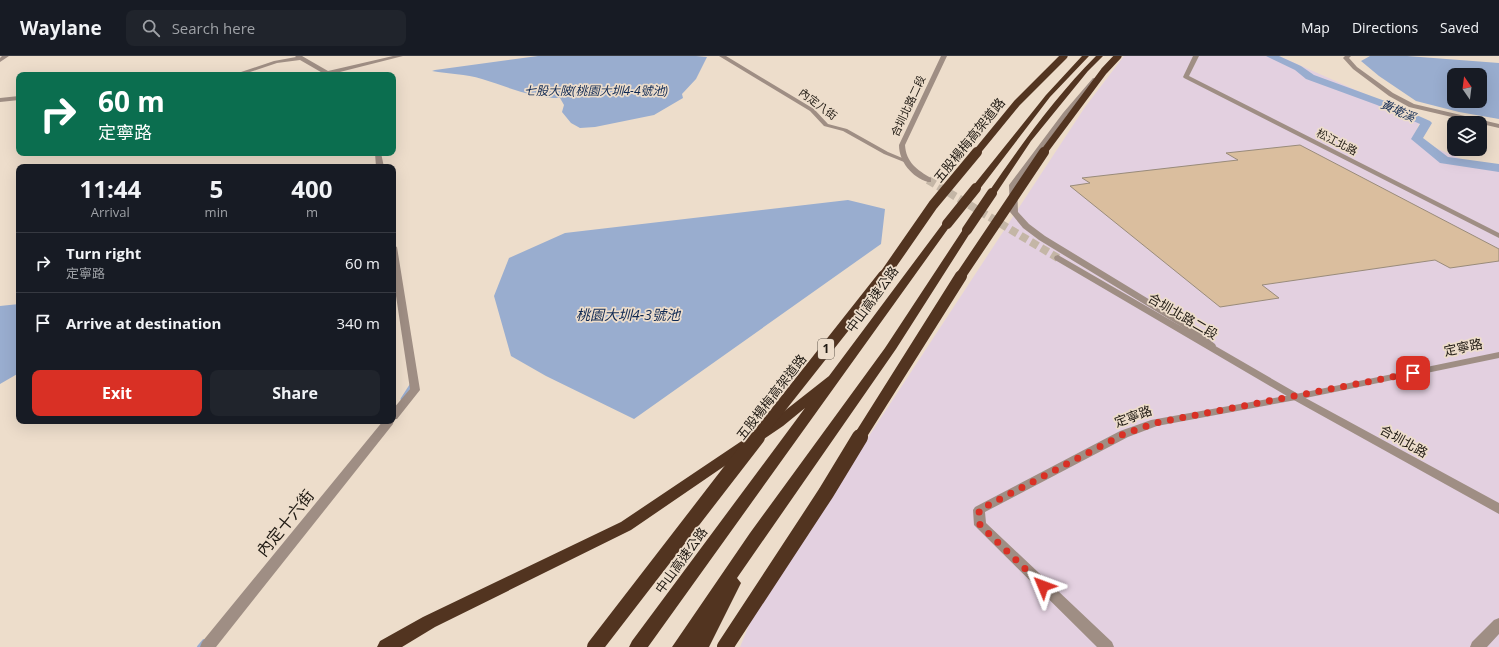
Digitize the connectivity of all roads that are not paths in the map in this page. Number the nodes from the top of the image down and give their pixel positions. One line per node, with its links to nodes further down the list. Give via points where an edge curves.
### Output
1 (6, 56): 13 (street)
2 (400, 56): 16 (street)
3 (722, 56): 20 (street, 內定八街, via 806,106 826,125 845,130)
4 (944, 56): 20 (street, 合圳北路二段, via 902,145)
5 (1064, 56): 38 (highway, 五股楊梅高架道路 / 1, bridge, via 1017,103 933,205 889,270)
6 (1086, 56): 29 (highway, 中山高速公路 / 1, bridge, via 1048,96 947,224)
7 (1100, 56): 34 (highway, bridge, via 1028,140 890,349)
8 (1114, 56): 25 (street, via 1065,114 1013,185 1014,212 1026,226 1042,238)
9 (1118, 56): 42 (highway, bridge, via 1039,158 938,310 826,493)
10 (1196, 56): 22 (street, 松江北路, via 1186,77)
11 (1348, 56): 19 (street, via 1346,58 1359,71 1400,101 1424,110)
12 (300, 57): 14 (street); 15 (street)
13 (0, 60)
14 (244, 72)
15 (325, 72)
16 (336, 72)
17 (16, 98): 18 (street)
18 (0, 100)
19 (1499, 126)
20 (904, 160): 21 (street)
21 (928, 180)
22 (1499, 236)
23 (1058, 258): 26 (street, 合圳北路二段)
24 (396, 266): 31 (street, via 415,390)
25 (1128, 290): 26 (street, via 1140,302); 27 (street, via 1185,325)
26 (1140, 306): 27 (street, 合圳北路二段)
27 (1217, 350): 30 (street, 合圳北路二段)
28 (1499, 355): 30 (street, 定寧路)
29 (836, 377): 37 (highway, via 778,423 626,526 429,622); 39 (highway, 中山高速公路 / 1)
30 (1296, 397): 33 (street, 合圳北路); 43 (street, 定寧路, via 1155,423 1124,434 979,510 980,525)
31 (396, 412)
32 (387, 424): 36 (street, 內定十六街)
33 (1499, 509)
34 (756, 537): 40 (highway); 41 (highway)
35 (1499, 624): 44 (street)
36 (206, 647)
37 (386, 647)
38 (595, 647)
39 (638, 647)
40 (681, 647)
41 (700, 647)
42 (725, 647)
43 (1107, 647)
44 (1477, 647)

